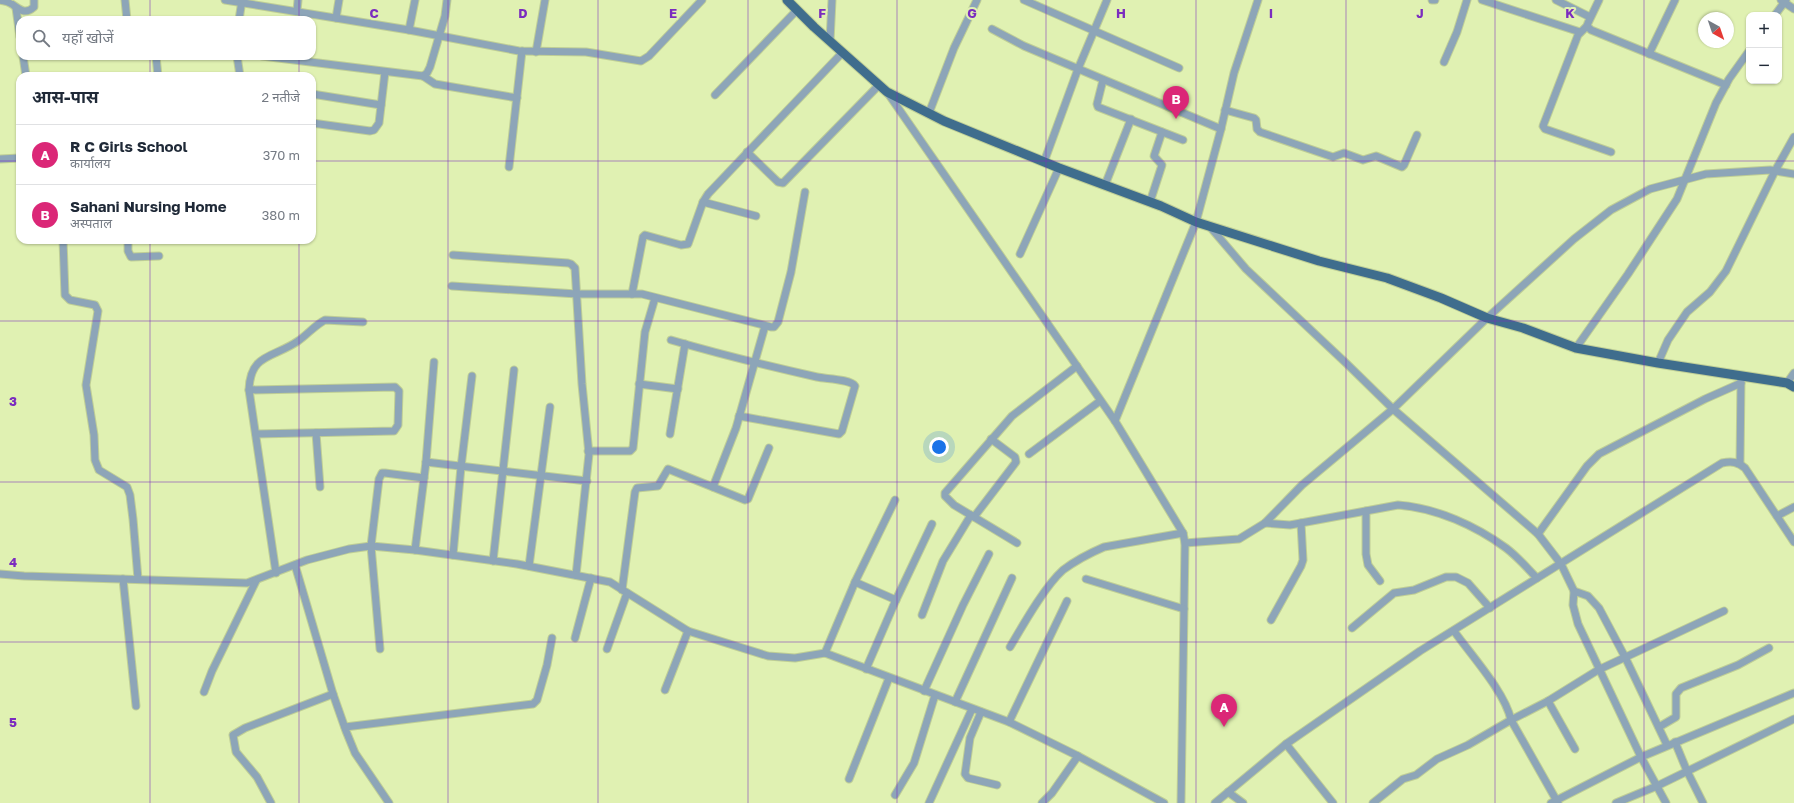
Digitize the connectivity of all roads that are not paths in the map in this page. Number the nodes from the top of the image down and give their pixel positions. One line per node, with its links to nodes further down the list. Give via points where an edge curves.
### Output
1 (0, 0): 26 (street)
2 (34, 0): 26 (street, via 32,9 21,11)
3 (125, 0): 32 (street)
4 (225, 0): 24 (street)
5 (298, 0): 29 (street)
6 (339, 0): 35 (street)
7 (414, 0): 37 (street)
8 (447, 0): 41 (street)
9 (545, 0): 44 (street)
10 (702, 0): 44 (street, via 644,60 586,52)
11 (787, 0): 28 (main road)
12 (832, 0): 42 (street)
13 (977, 0): 69 (street, via 954,48)
14 (1024, 0): 39 (street)
15 (1107, 0): 39 (street)
16 (1258, 0): 68 (street, via 1234,73)
17 (1432, 0): 18 (street)
18 (1435, 0)
19 (1467, 0): 52 (street)
20 (1482, 0): 40 (street)
21 (1556, 0): 34 (street)
22 (1599, 0): 34 (street)
23 (1675, 0): 46 (street)
24 (242, 1): 29 (street); 33 (street)
25 (1783, 1): 27 (street); 30 (street)
26 (16, 8): 31 (street)
27 (1794, 9)
28 (797, 10): 42 (main road); 65 (street)
29 (297, 11): 35 (street)
30 (1777, 12)
31 (17, 16)
32 (126, 16)
33 (240, 16)
34 (1590, 17): 36 (street)
35 (336, 18): 37 (street)
36 (1587, 26): 40 (street); 46 (street)
37 (410, 30): 41 (street)
38 (992, 30): 54 (street)
39 (1094, 32): 53 (street); 54 (street)
40 (1580, 32): 78 (street, via 1543,126 1545,129)
41 (438, 36): 43 (street); 59 (street, via 430,67)
42 (830, 41): 45 (main road)
43 (522, 51): 44 (street); 66 (street)
44 (536, 52)
45 (842, 53): 61 (main road); 77 (street)
46 (1649, 54): 62 (street)
47 (1746, 55): 62 (street)
48 (24, 60): 55 (street)
49 (156, 60): 56 (street)
50 (238, 60): 57 (street)
51 (293, 60): 58 (street)
52 (1444, 62)
53 (1178, 68)
54 (1078, 69): 60 (street); 81 (street)
55 (25, 72)
56 (158, 72)
57 (239, 72)
58 (385, 72): 59 (street); 67 (street)
59 (423, 76): 66 (street, via 435,84)
60 (1103, 80): 70 (street, via 1097,105); 72 (street)
61 (879, 85): 63 (main road); 77 (street, via 783,183 778,182)
62 (1726, 85): 86 (street)
63 (887, 92): 69 (main road); 112 (street)
64 (316, 95): 67 (street)
65 (715, 95)
66 (517, 98): 82 (street)
67 (381, 105): 71 (street, via 379,123 374,130)
68 (1225, 110): 72 (street); 74 (street, via 1256,120 1260,132 1333,157 1344,153 1363,160 1376,156 1402,167)
69 (929, 114): 81 (main road)
70 (1131, 120): 73 (street); 87 (street)
71 (316, 123)
72 (1221, 129): 92 (street)
73 (1162, 132): 76 (street); 90 (street, via 1154,156 1162,165)
74 (1417, 135)
75 (1794, 137): 84 (street)
76 (1183, 140)
77 (747, 152): 89 (street, via 715,185)
78 (1611, 152)
79 (16, 158): 80 (street)
80 (0, 159)
81 (1044, 162): 83 (main road)
82 (509, 167)
83 (1059, 168): 87 (main road); 96 (street)
84 (1775, 171): 85 (street); 86 (street, via 1706,174); 111 (street, via 1726,271 1710,292 1687,312 1668,340)
85 (1794, 174)
86 (1684, 180): 103 (street, via 1650,189 1611,210 1574,239); 108 (street, via 1677,199)
87 (1105, 185): 90 (main road)
88 (805, 192): 105 (street, via 791,272 778,322 774,327)
89 (703, 202): 91 (street); 101 (street, via 686,245 645,235 642,238)
90 (1150, 202): 92 (main road)
91 (756, 216)
92 (1196, 222): 93 (main road); 125 (street)
93 (1211, 228): 103 (main road, via 1319,261 1388,278); 123 (street, via 1246,269)
94 (63, 244): 171 (street, via 65,295 70,300 95,305 98,311 86,385 95,460 99,470 127,487 133,519)
95 (128, 244): 98 (street, via 131,257)
96 (1020, 254)
97 (453, 255): 100 (street, via 571,264 575,270)
98 (159, 256)
99 (452, 286): 100 (street)
100 (577, 294): 101 (street); 131 (street)
101 (632, 294): 102 (street)
102 (655, 298): 105 (street); 117 (street, via 645,332)
103 (1487, 318): 108 (main road, via 1523,328); 123 (street)
104 (363, 322): 120 (street, via 328,319 322,321 295,343 260,360 250,375)
105 (765, 326): 110 (street)
106 (671, 340): 107 (street)
107 (685, 344): 110 (street); 119 (street)
108 (1576, 348): 111 (main road)
109 (434, 362): 133 (street)
110 (754, 363): 124 (street); 124 (street, via 851,382 855,389 839,434)
111 (1658, 363): 116 (main road)
112 (1077, 366): 121 (street); 129 (street, via 1012,416)
113 (514, 370): 136 (street)
114 (1794, 373): 118 (street)
115 (472, 376): 135 (street)
116 (1741, 379): 118 (main road); 134 (street); 151 (street, via 1599,454 1587,466)
117 (639, 384): 119 (street); 131 (street, via 632,450)
118 (1790, 385)
119 (678, 389): 128 (street)
120 (249, 390): 126 (street, via 395,387 399,391 398,425 394,432); 127 (street)
121 (1100, 401): 125 (street); 132 (street)
122 (550, 407): 137 (street)
123 (1393, 409): 147 (street, via 1302,485); 151 (street)
124 (739, 416): 141 (street)
125 (1115, 421): 150 (street)
126 (316, 433): 127 (street); 140 (street)
127 (256, 434): 163 (street)
128 (670, 434)
129 (991, 439): 145 (street, via 1015,457 1016,462); 145 (street, via 945,493 954,505)
130 (769, 448): 141 (street, via 748,499)
131 (588, 451): 139 (street)
132 (1029, 454)
133 (426, 462): 135 (street); 138 (street)
134 (1740, 464): 146 (street, via 1750,474); 160 (street, via 1730,461 1722,463)
135 (461, 467): 136 (street); 158 (street)
136 (504, 471): 137 (street); 159 (street)
137 (541, 477): 139 (street); 162 (street)
138 (424, 478): 155 (street, via 385,472 380,475); 156 (street)
139 (587, 481): 165 (street)
140 (320, 487)
141 (713, 487): 175 (street, via 668,469 658,486 637,488)
142 (895, 500): 174 (street)
143 (1794, 506): 146 (street)
144 (1366, 511): 148 (street); 168 (street, via 1398,505 1413,506 1451,518 1508,549); 173 (street, via 1368,565)
145 (972, 516): 153 (street); 182 (street, via 943,561)
146 (1777, 516): 152 (street)
147 (1265, 523): 148 (street); 154 (street, via 1239,539)
148 (1301, 523): 183 (street, via 1302,566)
149 (932, 524): 177 (street)
150 (1183, 533): 154 (street); 189 (street, via 1104,547 1064,570 1050,585)
151 (1538, 534): 160 (street)
152 (1794, 542)
153 (1017, 543)
154 (1185, 543): 180 (street)
155 (371, 546): 156 (street); 161 (street, via 349,549); 191 (street)
156 (415, 550): 158 (street)
157 (989, 554): 199 (street)
158 (453, 555): 159 (street)
159 (494, 561): 162 (street)
160 (1561, 564): 168 (street); 176 (street)
161 (295, 565): 163 (street); 202 (street)
162 (529, 566): 165 (street)
163 (276, 572): 172 (street)
164 (0, 574): 169 (street)
165 (576, 575): 166 (street)
166 (591, 578): 175 (street, via 610,582); 188 (street)
167 (1012, 578): 205 (street)
168 (1537, 578): 179 (street)
169 (123, 579): 171 (street); 206 (street)
170 (1086, 579): 180 (street)
171 (138, 580): 172 (street, via 238,583)
172 (256, 581): 200 (street)
173 (1380, 581)
174 (855, 582): 177 (street); 193 (street)
175 (624, 591): 185 (street); 192 (street)
176 (1574, 591): 194 (street, via 1588,596 1600,608); 196 (street, via 1573,605 1578,624)
177 (896, 600): 195 (street)
178 (1068, 601): 211 (street)
179 (1490, 608): 184 (street, via 1468,583 1456,577 1446,577 1414,590 1394,593); 186 (street)
180 (1184, 609): 231 (street)
181 (1724, 611): 194 (street)
182 (922, 615)
183 (1271, 620)
184 (1352, 628)
185 (688, 631): 193 (street, via 768,656 795,658); 198 (street)
186 (1454, 631): 210 (street, via 1502,696); 214 (street, via 1420,651)
187 (552, 638): 212 (street, via 537,700 533,704)
188 (575, 638)
189 (1010, 647)
190 (1769, 648): 213 (street, via 1738,665 1681,688 1676,694 1676,717)
191 (380, 649)
192 (607, 649)
193 (825, 653): 195 (street)
194 (1626, 657): 196 (street); 213 (street)
195 (866, 669): 197 (street)
196 (1598, 670): 204 (street); 218 (street)
197 (889, 678): 199 (street); 220 (street)
198 (665, 690)
199 (924, 691): 203 (street)
200 (204, 692)
201 (1794, 693): 215 (street)
202 (333, 694): 212 (street); 226 (street, via 233,735 236,752 260,780)
203 (935, 695): 205 (street); 224 (street, via 914,763)
204 (1548, 701): 210 (street); 216 (street)
205 (955, 702): 207 (street)
206 (136, 706)
207 (972, 709): 208 (street); 228 (street)
208 (981, 712): 211 (street); 221 (street, via 970,738 965,774 968,778)
209 (1794, 719): 219 (street)
210 (1511, 720): 225 (street); 235 (street, via 1438,759 1416,775 1403,779)
211 (1009, 722): 217 (street)
212 (345, 727): 227 (street, via 355,753)
213 (1659, 727): 215 (street)
214 (1286, 744): 223 (street); 234 (street)
215 (1671, 744): 218 (street); 219 (street)
216 (1575, 749)
217 (1078, 756): 229 (street); 230 (street)
218 (1641, 757): 222 (street); 225 (street)
219 (1687, 771): 222 (street); 238 (street)
220 (849, 779)
221 (997, 785)
222 (1657, 786): 236 (street); 237 (street)
223 (1228, 792): 232 (street); 233 (street)
224 (895, 795)
225 (1555, 802)
226 (270, 803)
227 (389, 803)
228 (929, 803)
229 (1042, 803)
230 (1164, 803)
231 (1181, 803)
232 (1215, 803)
233 (1243, 803)
234 (1333, 803)
235 (1373, 803)
236 (1616, 803)
237 (1666, 803)
238 (1703, 803)

